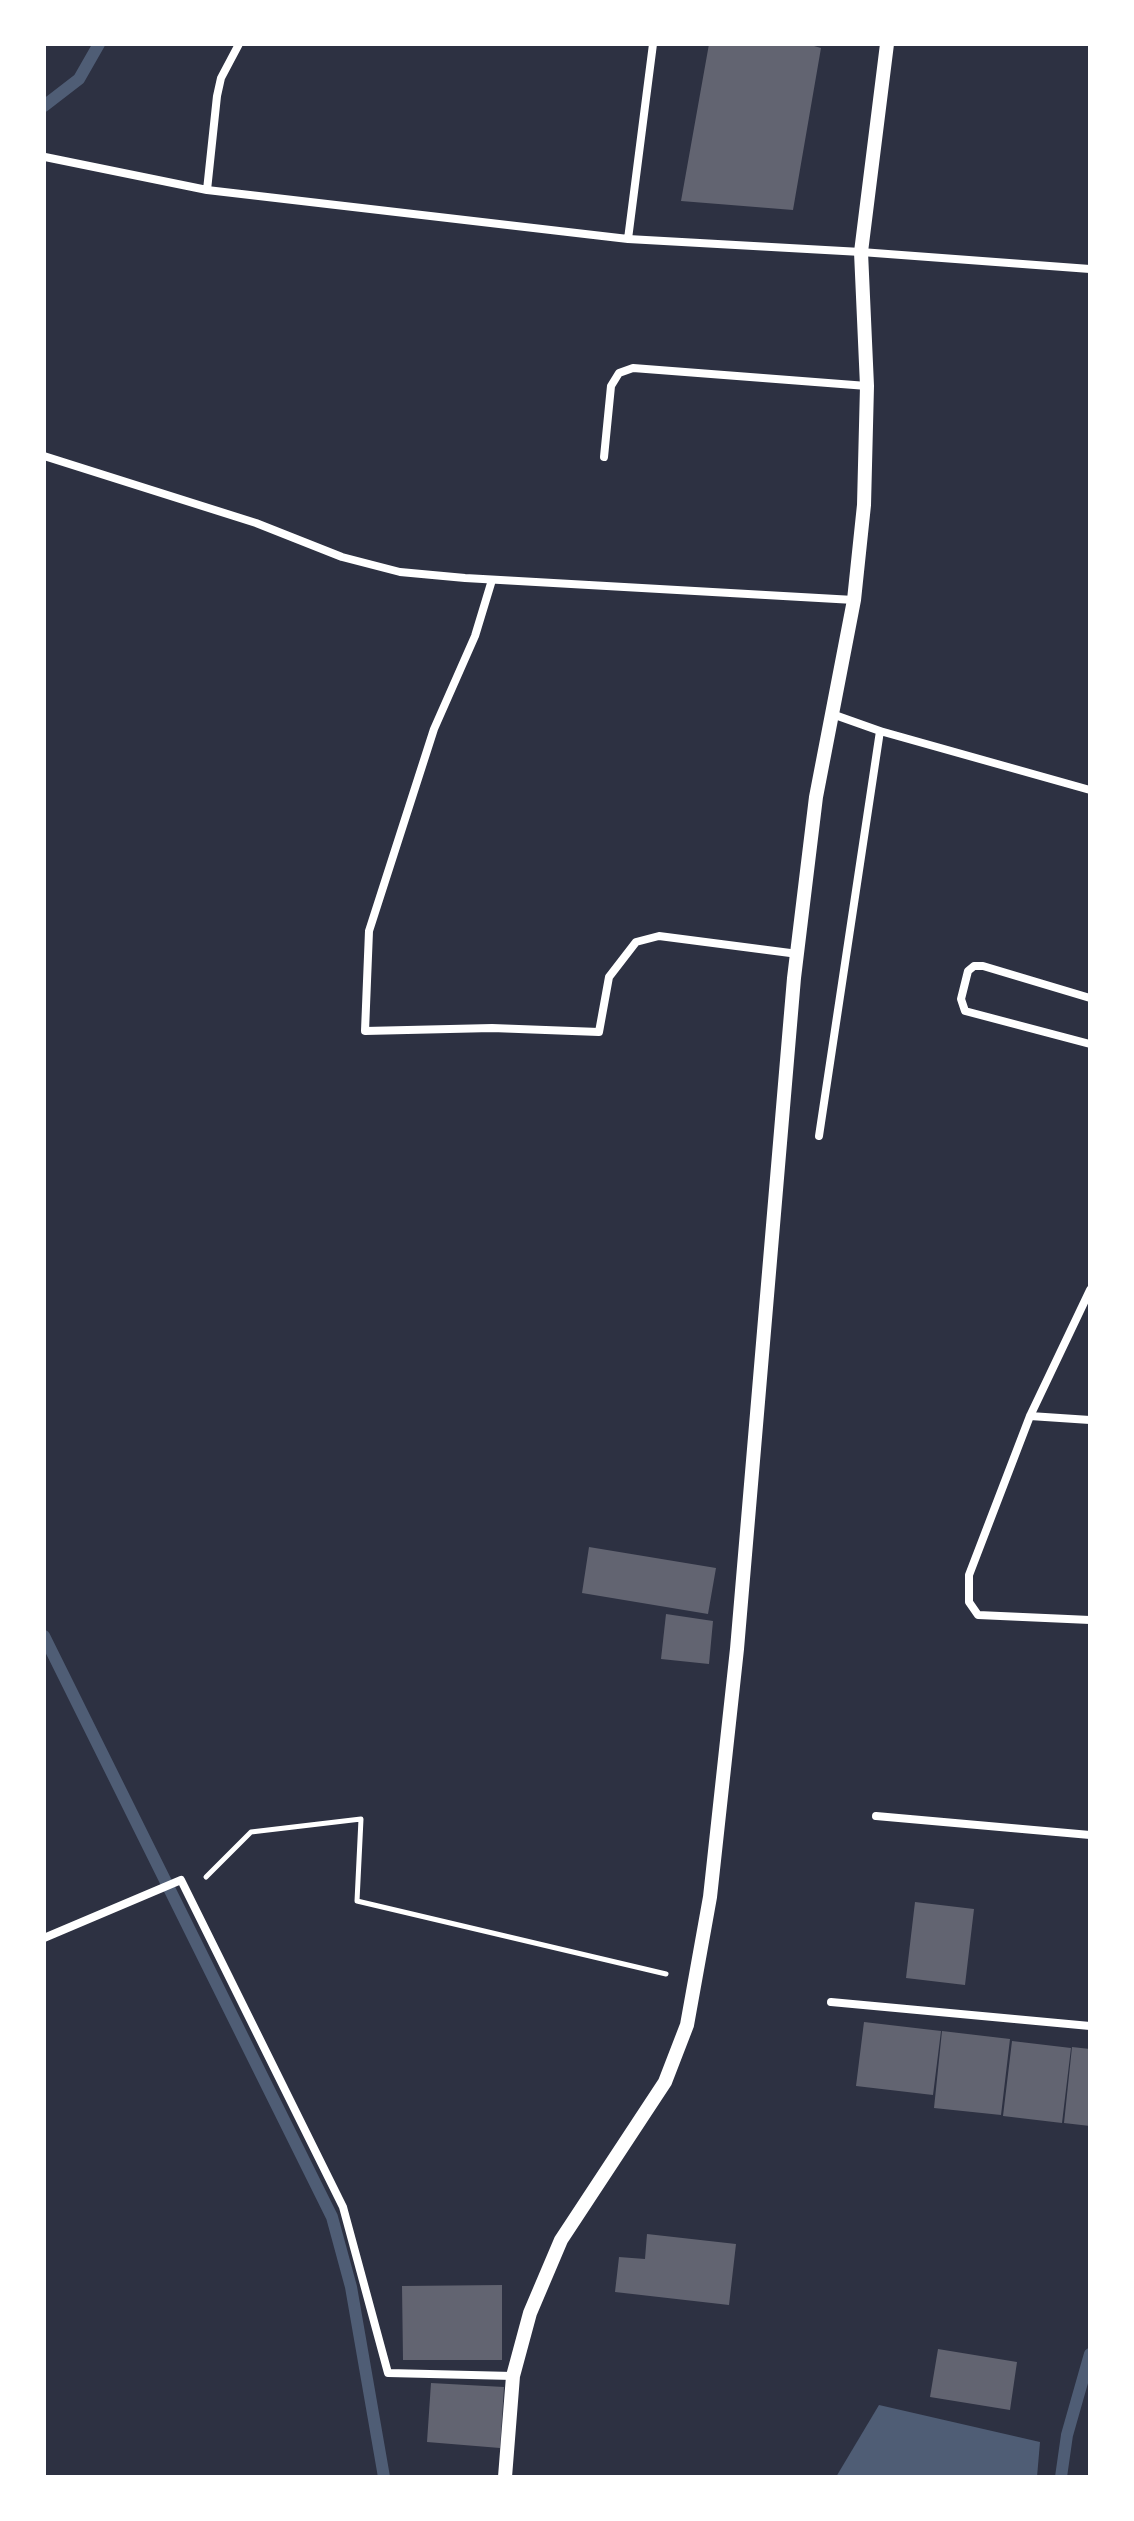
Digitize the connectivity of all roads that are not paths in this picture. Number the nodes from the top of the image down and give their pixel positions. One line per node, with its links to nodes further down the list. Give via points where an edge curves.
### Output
1 (239, 44): 5 (street, via 217,96)
2 (653, 44): 6 (street)
3 (887, 44): 7 (street)
4 (45, 157): 5 (street)
5 (207, 190): 6 (street)
6 (628, 239): 7 (street)
7 (861, 252): 8 (street); 9 (street)
8 (1090, 269)
9 (867, 386): 11 (street, via 633,368 619,373 611,386); 13 (street, via 864,505)
10 (44, 456): 12 (street, via 256,523 342,557 400,572)
11 (604, 457)
12 (492, 580): 13 (street); 17 (street, via 475,636 434,729 369,931 365,1031 599,1032 609,977 636,942 659,936)
13 (854, 600): 14 (street)
14 (832, 714): 15 (street); 17 (street, via 816,797)
15 (880, 731): 16 (street); 20 (street)
16 (1090, 790)
17 (798, 954): 30 (street, via 737,1649 710,1897 687,2025 665,2082 561,2240 530,2313)
18 (1090, 998): 19 (street, via 974,966 961,999 965,1011)
19 (1090, 1044)
20 (819, 1136)
21 (1090, 1290): 22 (street)
22 (1030, 1416): 23 (street); 24 (street, via 969,1575 969,1602 978,1615)
23 (1090, 1420)
24 (1090, 1620)
25 (876, 1816): 26 (street)
26 (1090, 1835)
27 (44, 1938): 30 (street, via 181,1880 343,2207 388,2373)
28 (831, 2002): 29 (street)
29 (1090, 2026)
30 (513, 2376): 31 (street)
31 (505, 2477)

